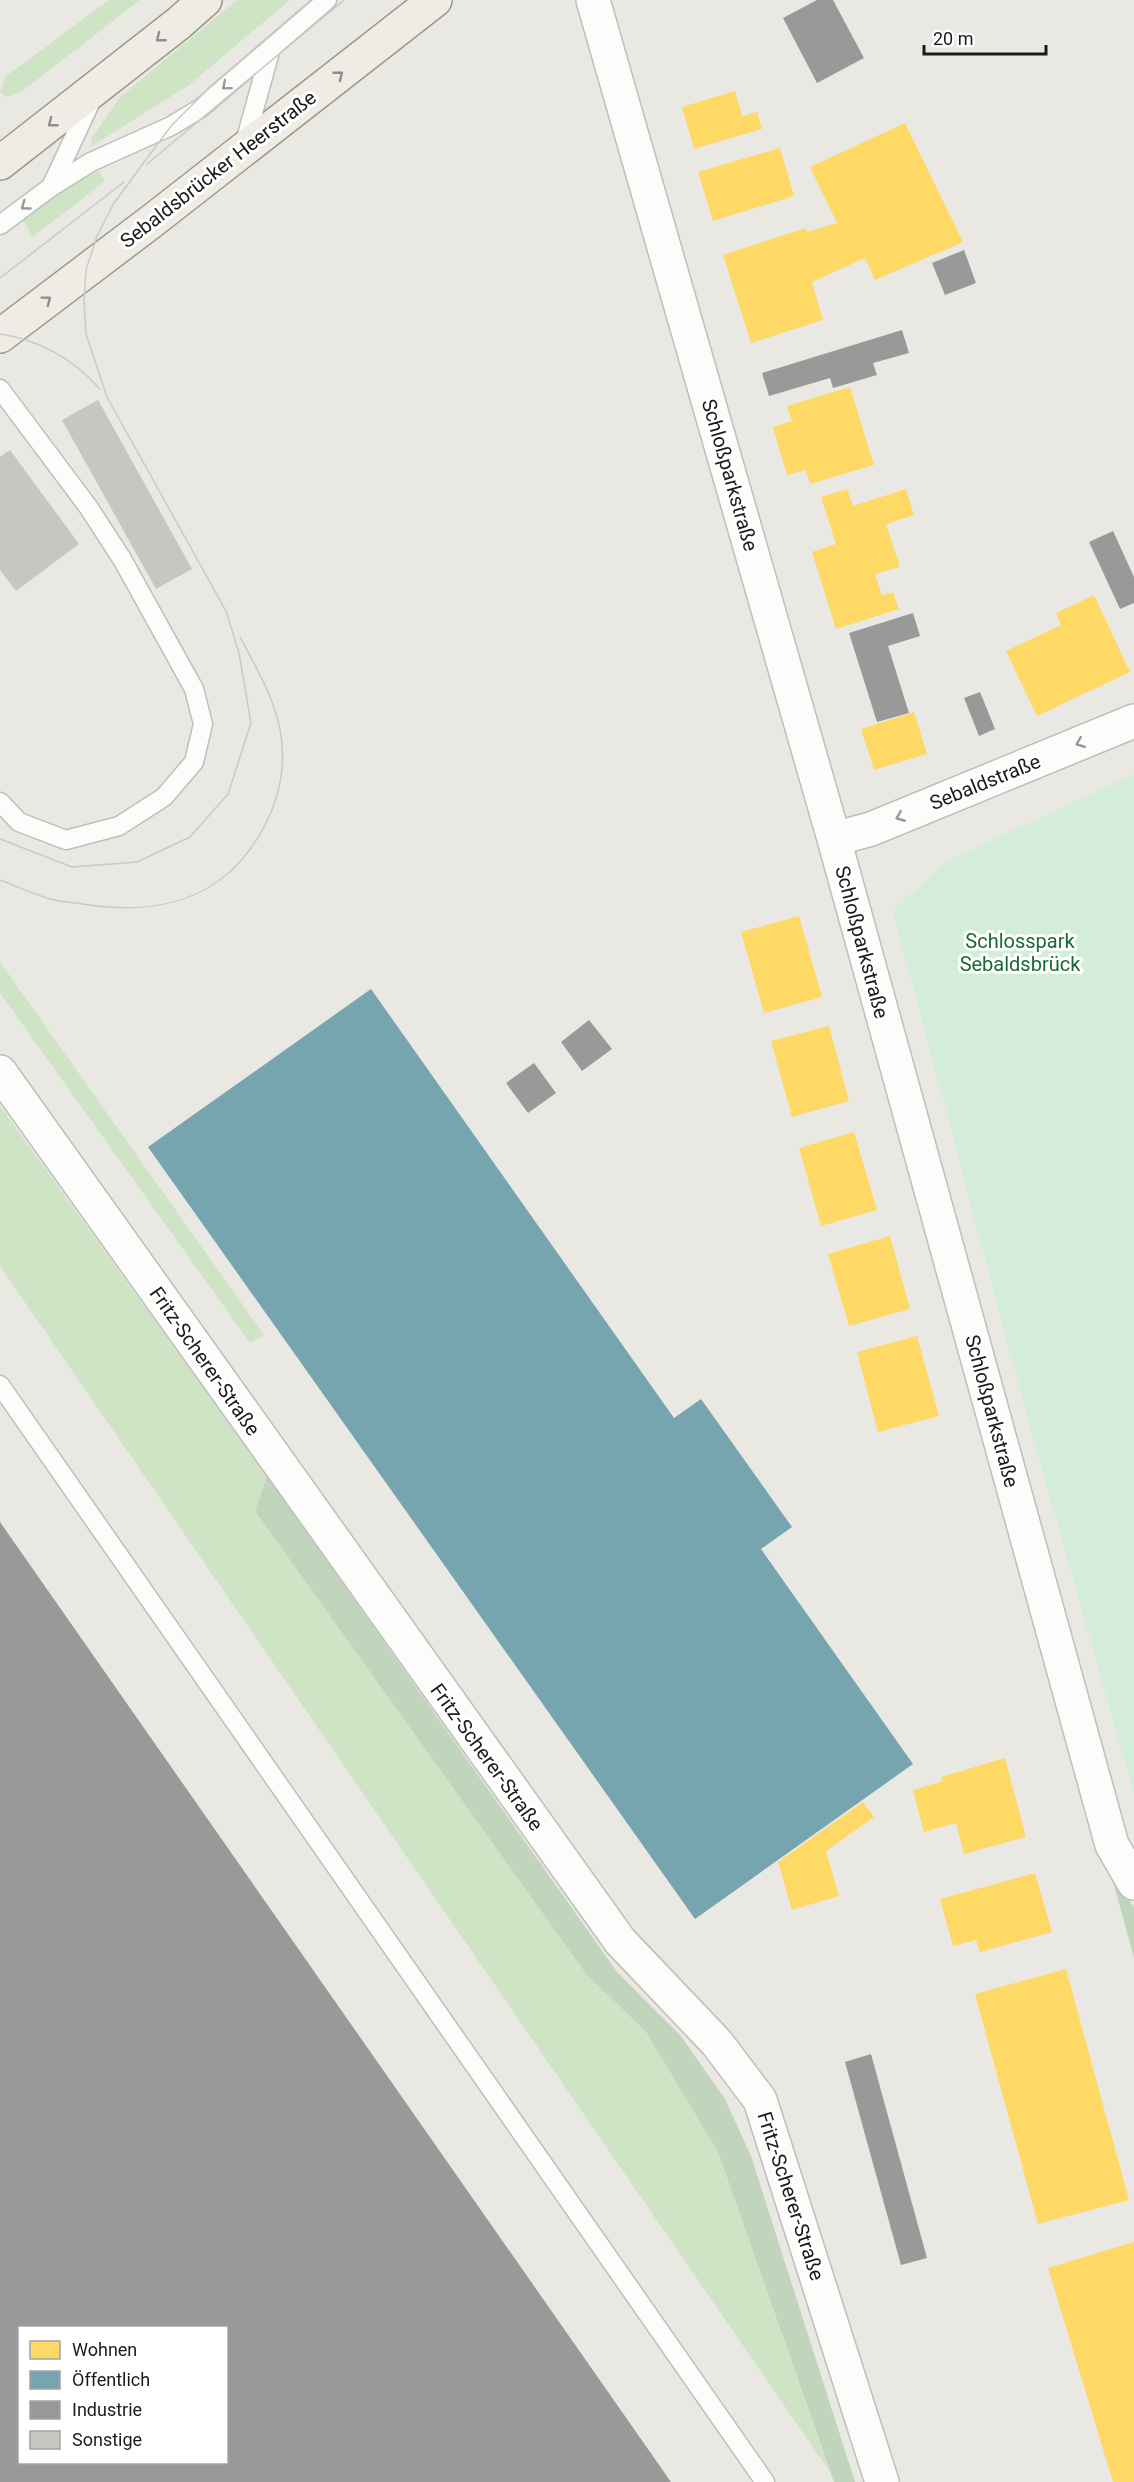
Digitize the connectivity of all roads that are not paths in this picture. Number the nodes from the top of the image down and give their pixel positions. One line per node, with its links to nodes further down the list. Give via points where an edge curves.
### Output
1 (205, 0): 6 (main road, one-way to 6)
2 (327, 0): 5 (lane)
3 (435, 0): 7 (main road, Sebaldsbrücker Heerstraße, one-way to 3)
4 (593, 0): 15 (street, Schloßparkstraße)
5 (271, 48): 7 (lane); 9 (lane, one-way to 9, via 201,108 92,162)
6 (98, 87): 8 (main road, one-way to 8); 9 (lane)
7 (243, 150): 11 (main road, Sebaldsbrücker Heerstraße, one-way to 7)
8 (0, 164)
9 (51, 187): 10 (lane, one-way to 10)
10 (0, 225)
11 (0, 336)
12 (0, 389): 14 (lane, via 122,559 194,689 202,724 194,762 164,797 119,826 66,840 19,822)
13 (1134, 720): 15 (street, Sebaldstraße, one-way to 15, via 871,829)
14 (0, 802)
15 (834, 839): 18 (street, Schloßparkstraße, via 1112,1845)
16 (0, 1072): 20 (street, Fritz-Scherer-Straße, via 620,1941 717,2043 760,2100)
17 (0, 1385): 19 (lane)
18 (1134, 1883)
19 (765, 2482)
20 (882, 2482)

